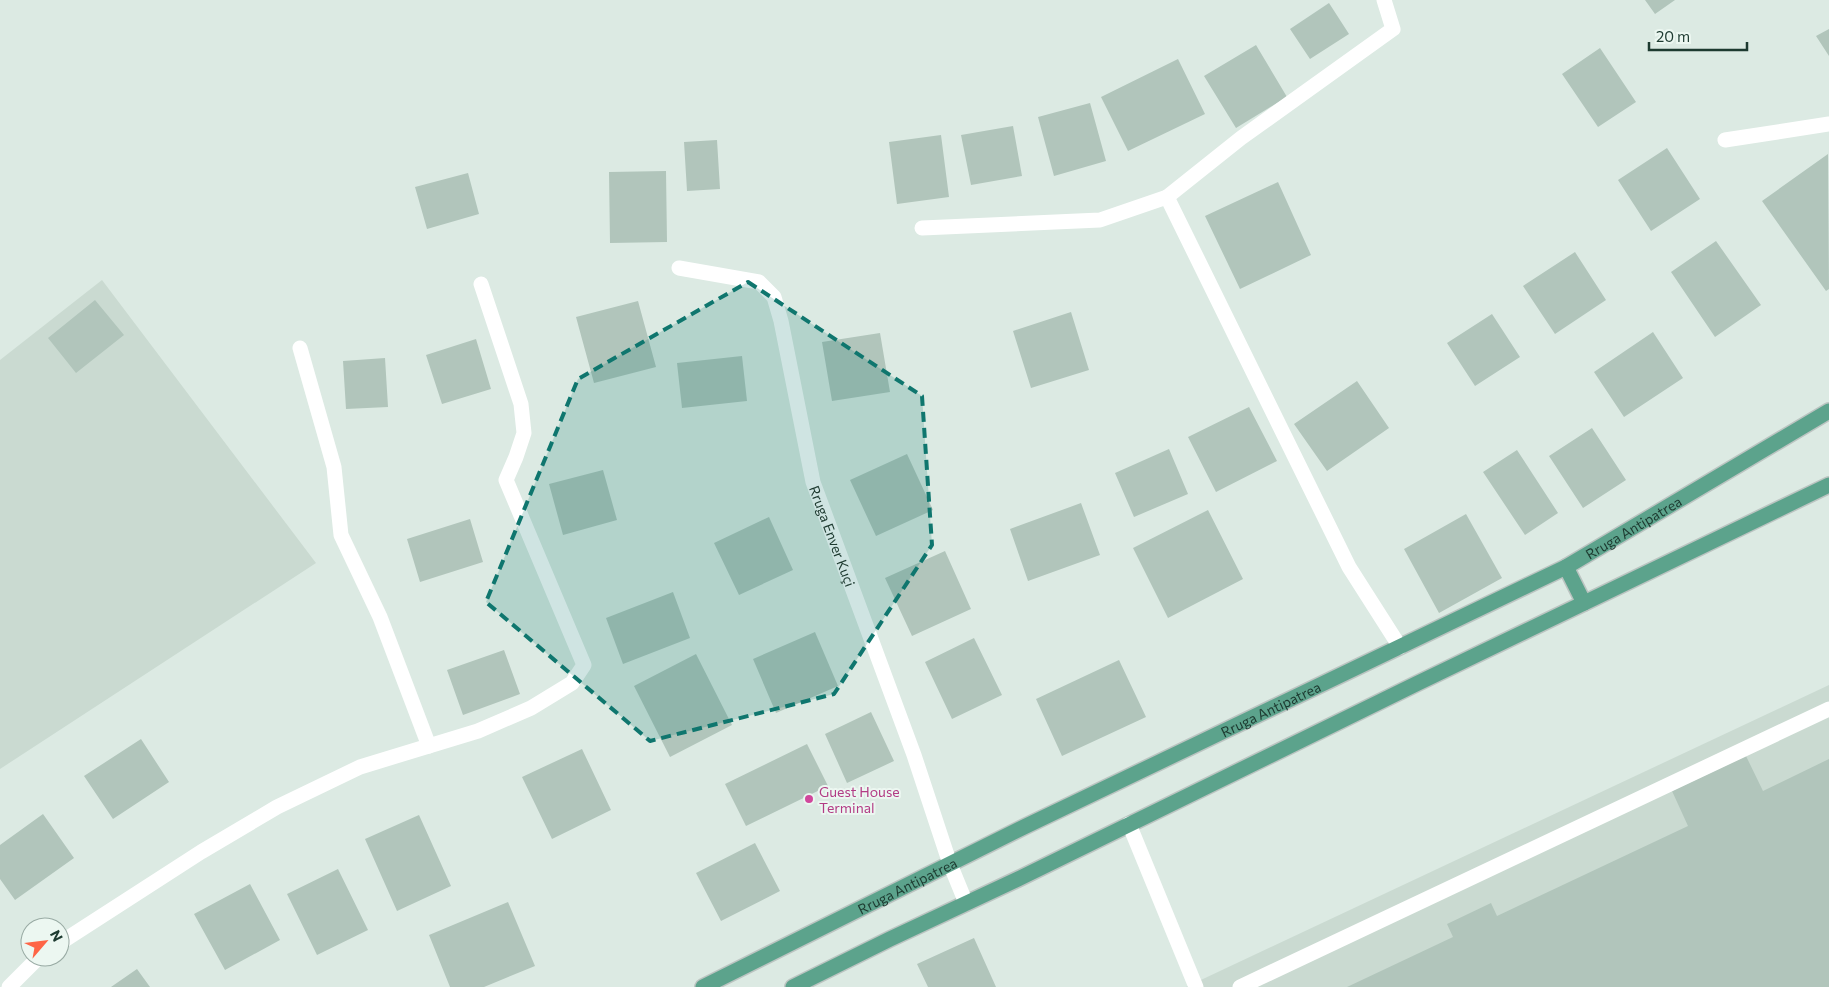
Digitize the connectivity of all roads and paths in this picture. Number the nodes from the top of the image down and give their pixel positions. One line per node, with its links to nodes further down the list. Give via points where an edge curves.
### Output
1 (1384, 0): 4 (street, via 1393,29 1241,138)
2 (1829, 124): 3 (street)
3 (1725, 140)
4 (1167, 197): 5 (street, via 1100,220); 13 (street, via 1349,567)
5 (922, 228)
6 (679, 268): 17 (street, Rruga Enver Kuçi, via 759,282 774,298 813,482 914,755)
7 (482, 284): 15 (street, via 521,404 524,432 506,480 584,665 572,683 531,708 478,731)
8 (300, 348): 15 (street, via 334,467 341,535 380,617)
9 (1829, 411): 11 (main road, Rruga Antipatrea)
10 (1829, 485): 12 (main road)
11 (1566, 567): 12 (main road); 13 (main road, Rruga Antipatrea)
12 (1584, 603): 16 (main road)
13 (1400, 647): 17 (main road, Rruga Antipatrea)
14 (1829, 709): 25 (street)
15 (429, 746): 19 (street, via 360,767 277,807)
16 (1129, 824): 18 (main road); 24 (street)
17 (950, 864): 18 (street, Rruga Enver Kuçi); 22 (main road, Rruga Antipatrea)
18 (966, 904): 23 (main road)
19 (70, 937)
20 (29, 967): 21 (street)
21 (9, 987)
22 (702, 987)
23 (793, 987)
24 (1196, 987)
25 (1240, 987)

